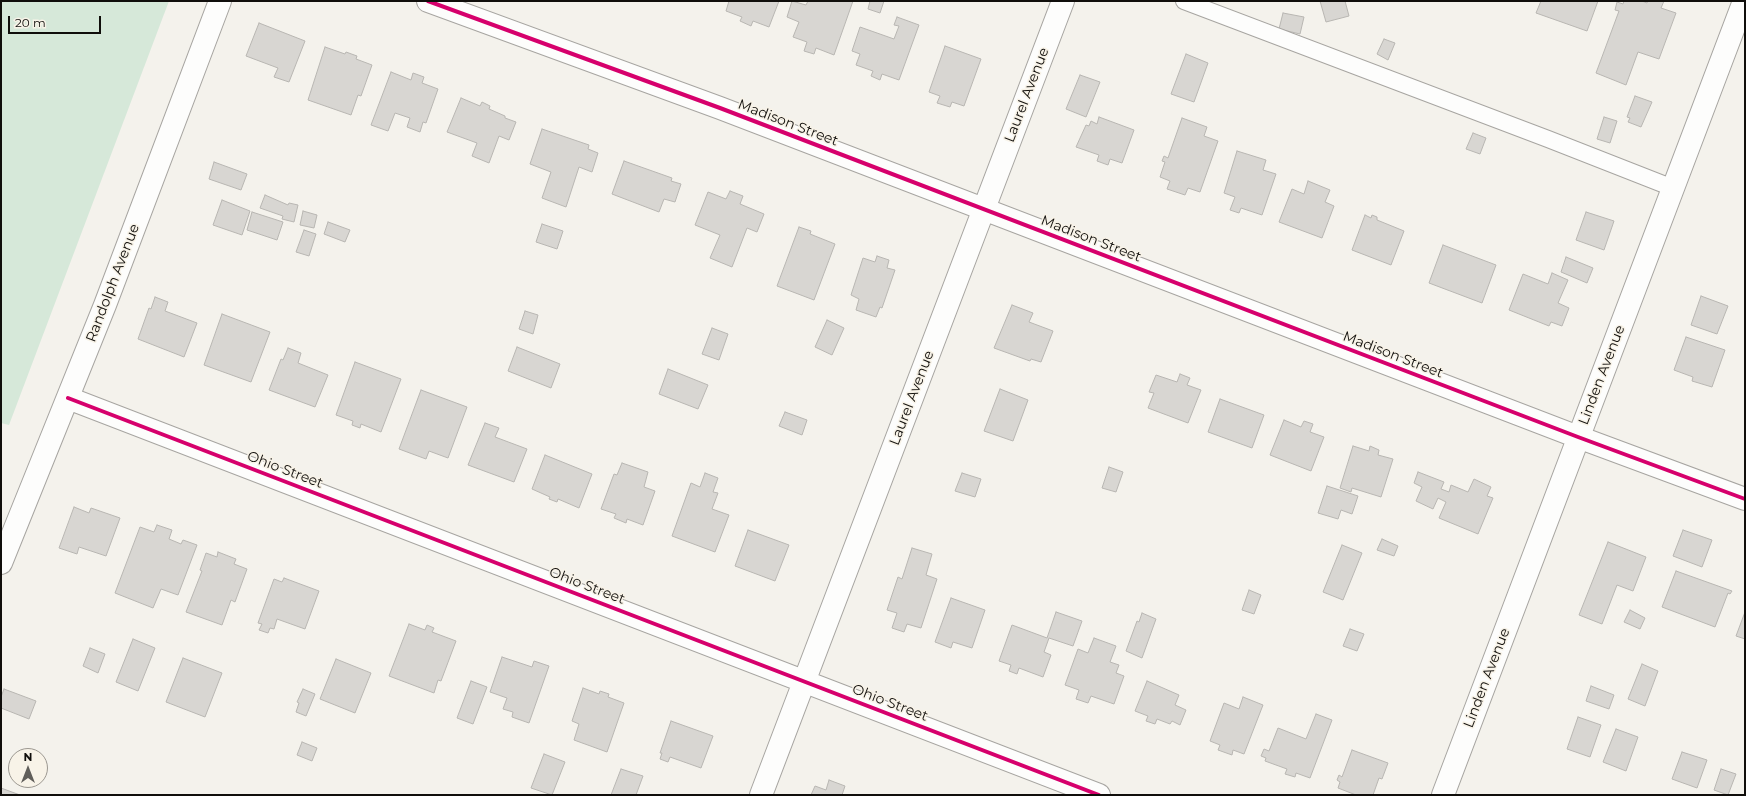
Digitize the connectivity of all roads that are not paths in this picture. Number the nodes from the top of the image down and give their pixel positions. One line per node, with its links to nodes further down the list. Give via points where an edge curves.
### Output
1 (220, 1): 8 (street, Randolph Avenue)
2 (428, 1): 7 (street, Madison Street, via 720,108)
3 (1063, 1): 7 (street, Laurel Avenue)
4 (1184, 1): 6 (lane)
5 (1744, 1): 6 (street, Linden Avenue)
6 (1673, 188): 9 (street, Linden Avenue)
7 (983, 209): 9 (street, Madison Street); 12 (street, Laurel Avenue)
8 (68, 398): 11 (street, Randolph Avenue); 12 (street, Ohio Street)
9 (1578, 437): 10 (street, Madison Street); 15 (street, Linden Avenue)
10 (1745, 499)
11 (1, 563)
12 (804, 682): 13 (street, Laurel Avenue); 14 (street, Ohio Street)
13 (761, 795)
14 (1099, 795)
15 (1443, 795)

